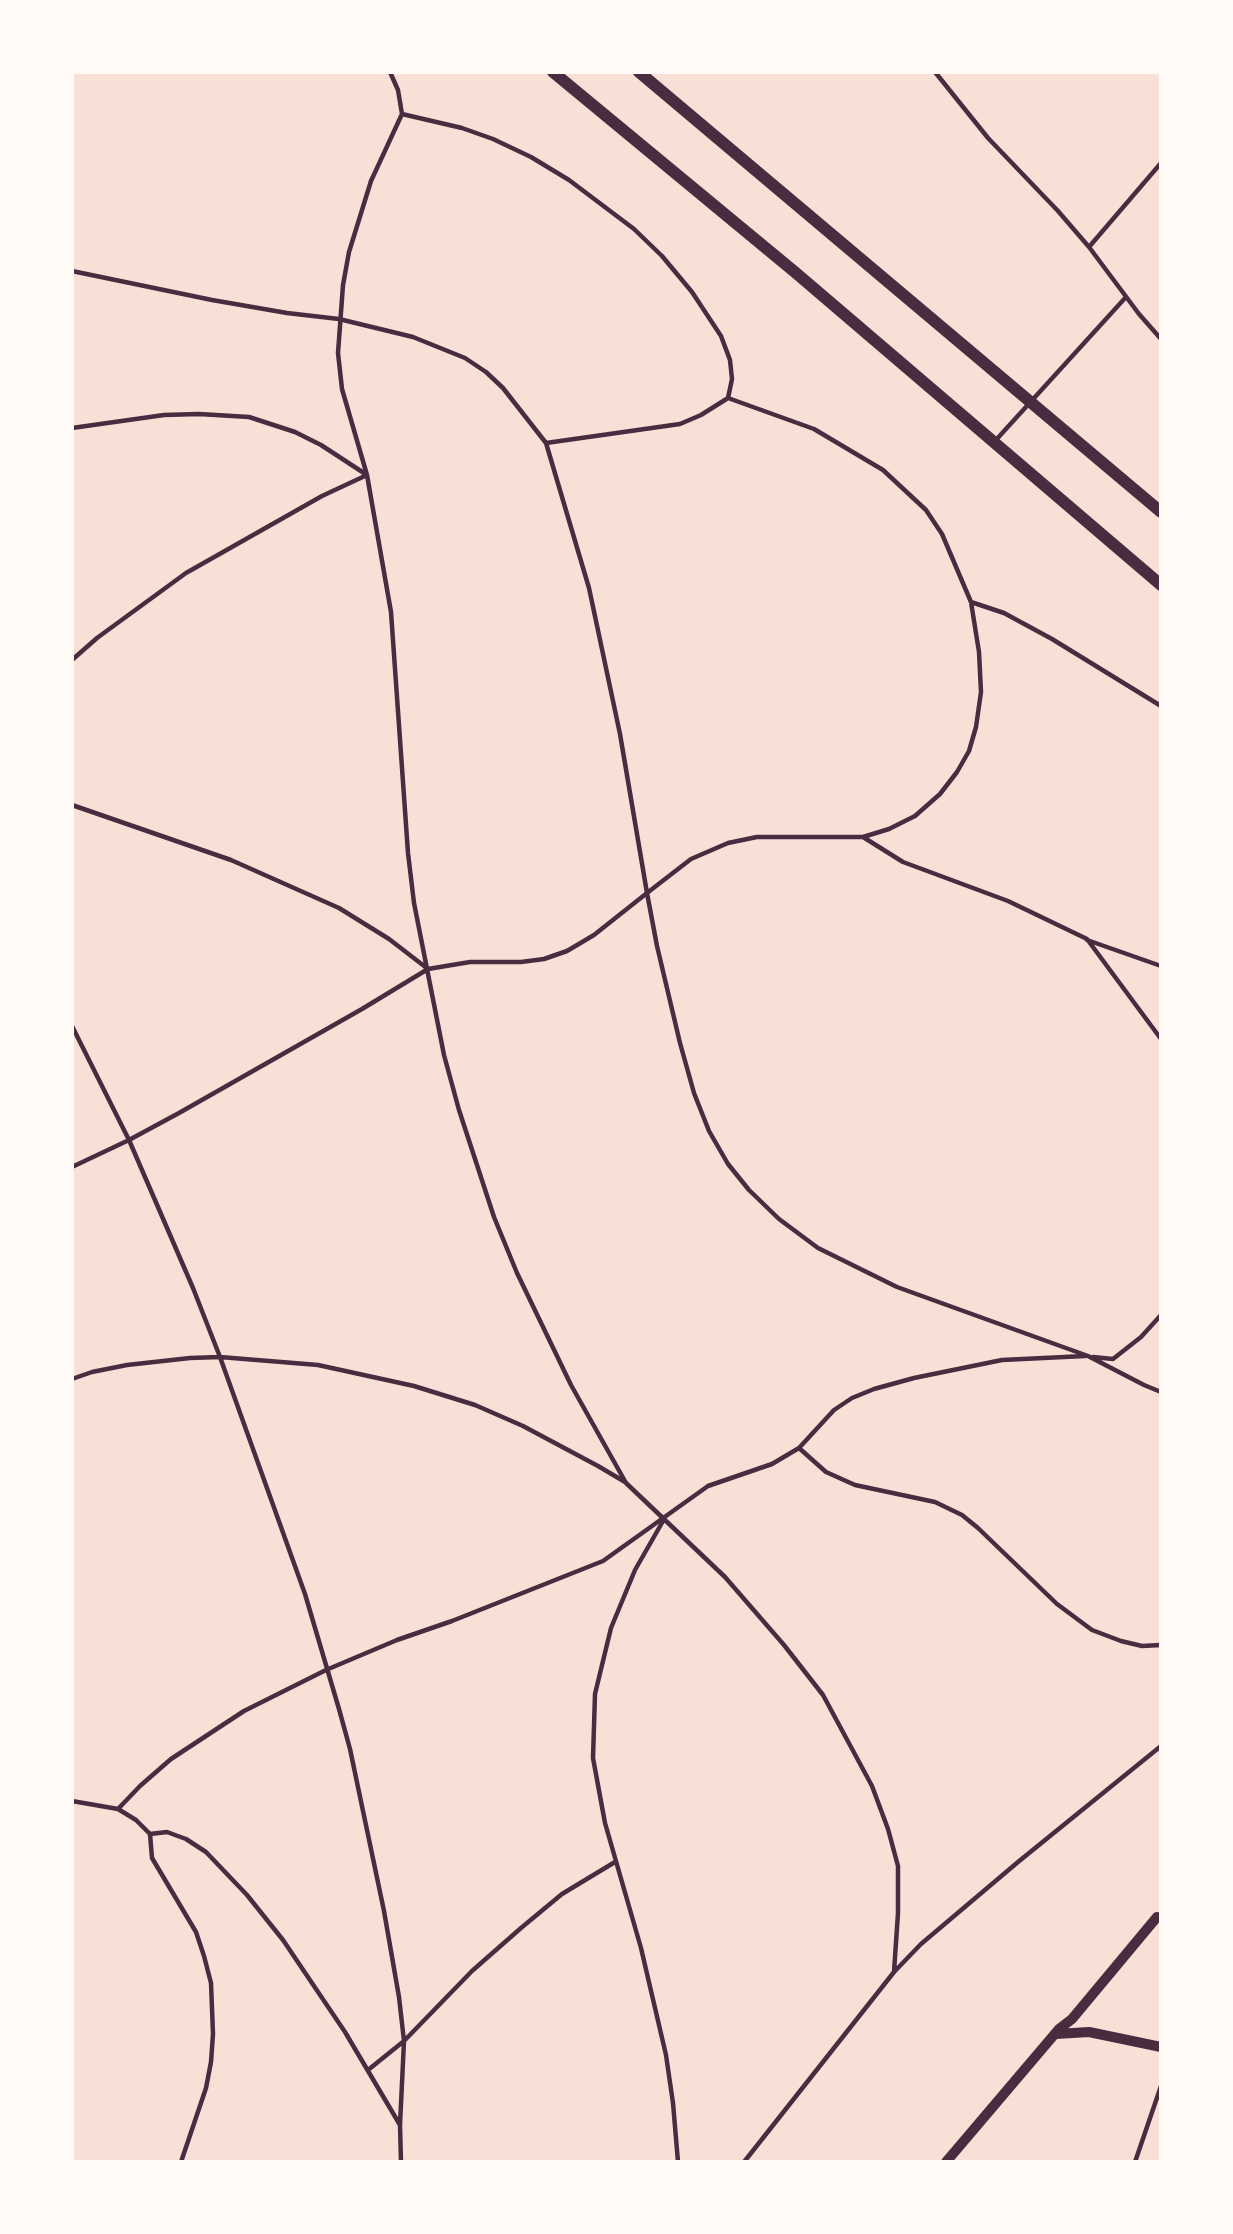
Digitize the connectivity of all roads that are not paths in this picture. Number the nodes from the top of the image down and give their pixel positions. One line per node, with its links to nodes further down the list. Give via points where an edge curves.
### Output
1 (390, 72): 5 (lane)
2 (553, 72): 15 (main road)
3 (639, 72): 13 (main road)
4 (935, 72): 7 (lane, via 988,138)
5 (402, 114): 10 (lane, via 371,181 349,252); 12 (lane, via 462,128 531,157 634,229 692,291 721,336 730,360)
6 (1161, 163): 7 (lane)
7 (1089, 247): 9 (lane)
8 (72, 271): 10 (lane, via 212,300)
9 (1126, 297): 11 (lane); 13 (lane)
10 (339, 319): 16 (lane, via 413,337 465,358 503,388); 17 (lane, via 342,389)
11 (1160, 336)
12 (728, 398): 16 (lane, via 680,424); 20 (lane, via 814,429 883,470 926,510 942,534)
13 (1030, 401): 15 (lane); 18 (main road)
14 (72, 428): 17 (lane, via 164,415 249,417 295,432)
15 (994, 442): 19 (main road)
16 (546, 443): 25 (lane, via 600,630)
17 (368, 475): 21 (lane, via 322,496 186,573); 28 (lane, via 391,612 408,853)
18 (1161, 512)
19 (1161, 585)
20 (972, 602): 22 (lane, via 1004,613 1052,639); 24 (lane, via 981,692 969,751 940,794 915,816 889,830)
21 (72, 660)
22 (1161, 706)
23 (72, 805): 28 (lane, via 231,860 339,908)
24 (863, 837): 25 (lane, via 757,837 728,843 691,859); 26 (lane, via 903,862 1008,901)
25 (647, 893): 28 (lane, via 594,935 559,954 521,962 470,962); 34 (lane, via 694,1093 709,1131 749,1191 818,1248 887,1282)
26 (1087, 939): 27 (lane); 30 (lane)
27 (1161, 966)
28 (428, 969): 31 (lane); 39 (lane, via 444,1055 494,1217 571,1385)
29 (72, 1026): 31 (lane)
30 (1161, 1039)
31 (129, 1140): 32 (lane); 35 (lane)
32 (72, 1167)
33 (1161, 1315): 34 (lane, via 1113,1359)
34 (1088, 1356): 37 (lane); 38 (lane, via 1002,1360 874,1389 834,1410)
35 (220, 1357): 36 (lane, via 127,1365); 39 (lane, via 318,1365 414,1386 475,1405 523,1426); 42 (lane, via 305,1594)
36 (72, 1379)
37 (1161, 1392)
38 (799, 1448): 40 (lane, via 772,1464 708,1486); 41 (lane, via 826,1472 855,1485 935,1502 962,1515 1057,1604 1092,1630 1131,1643)
39 (626, 1483): 40 (lane)
40 (664, 1519): 42 (lane, via 603,1562); 47 (lane, via 622,1598 595,1694 593,1758); 49 (lane, via 725,1577 823,1695 872,1786 898,1866)
41 (1161, 1646)
42 (326, 1670): 45 (lane, via 244,1711 171,1759); 53 (lane, via 350,1749 382,1899)
43 (1161, 1746): 49 (lane, via 921,1944)
44 (72, 1801): 45 (lane)
45 (118, 1809): 46 (lane)
46 (150, 1834): 55 (lane, via 167,1832 186,1839 206,1852 247,1895 283,1940); 58 (lane, via 152,1858 196,1932 211,1983 210,2070)
47 (615, 1862): 53 (lane, via 562,1894 521,1928 472,1971); 60 (lane, via 641,1948 666,2055)
48 (1157, 1917): 50 (street)
49 (894, 1972): 61 (lane)
50 (1077, 2013): 51 (street); 52 (street)
51 (1089, 2032): 52 (street); 54 (street)
52 (1056, 2034): 62 (street)
53 (404, 2041): 55 (lane); 57 (lane)
54 (1161, 2047)
55 (368, 2070): 57 (lane)
56 (1161, 2086): 63 (lane)
57 (400, 2125): 59 (lane)
58 (181, 2162)
59 (401, 2162)
60 (678, 2162)
61 (744, 2162)
62 (946, 2162)
63 (1135, 2162)

